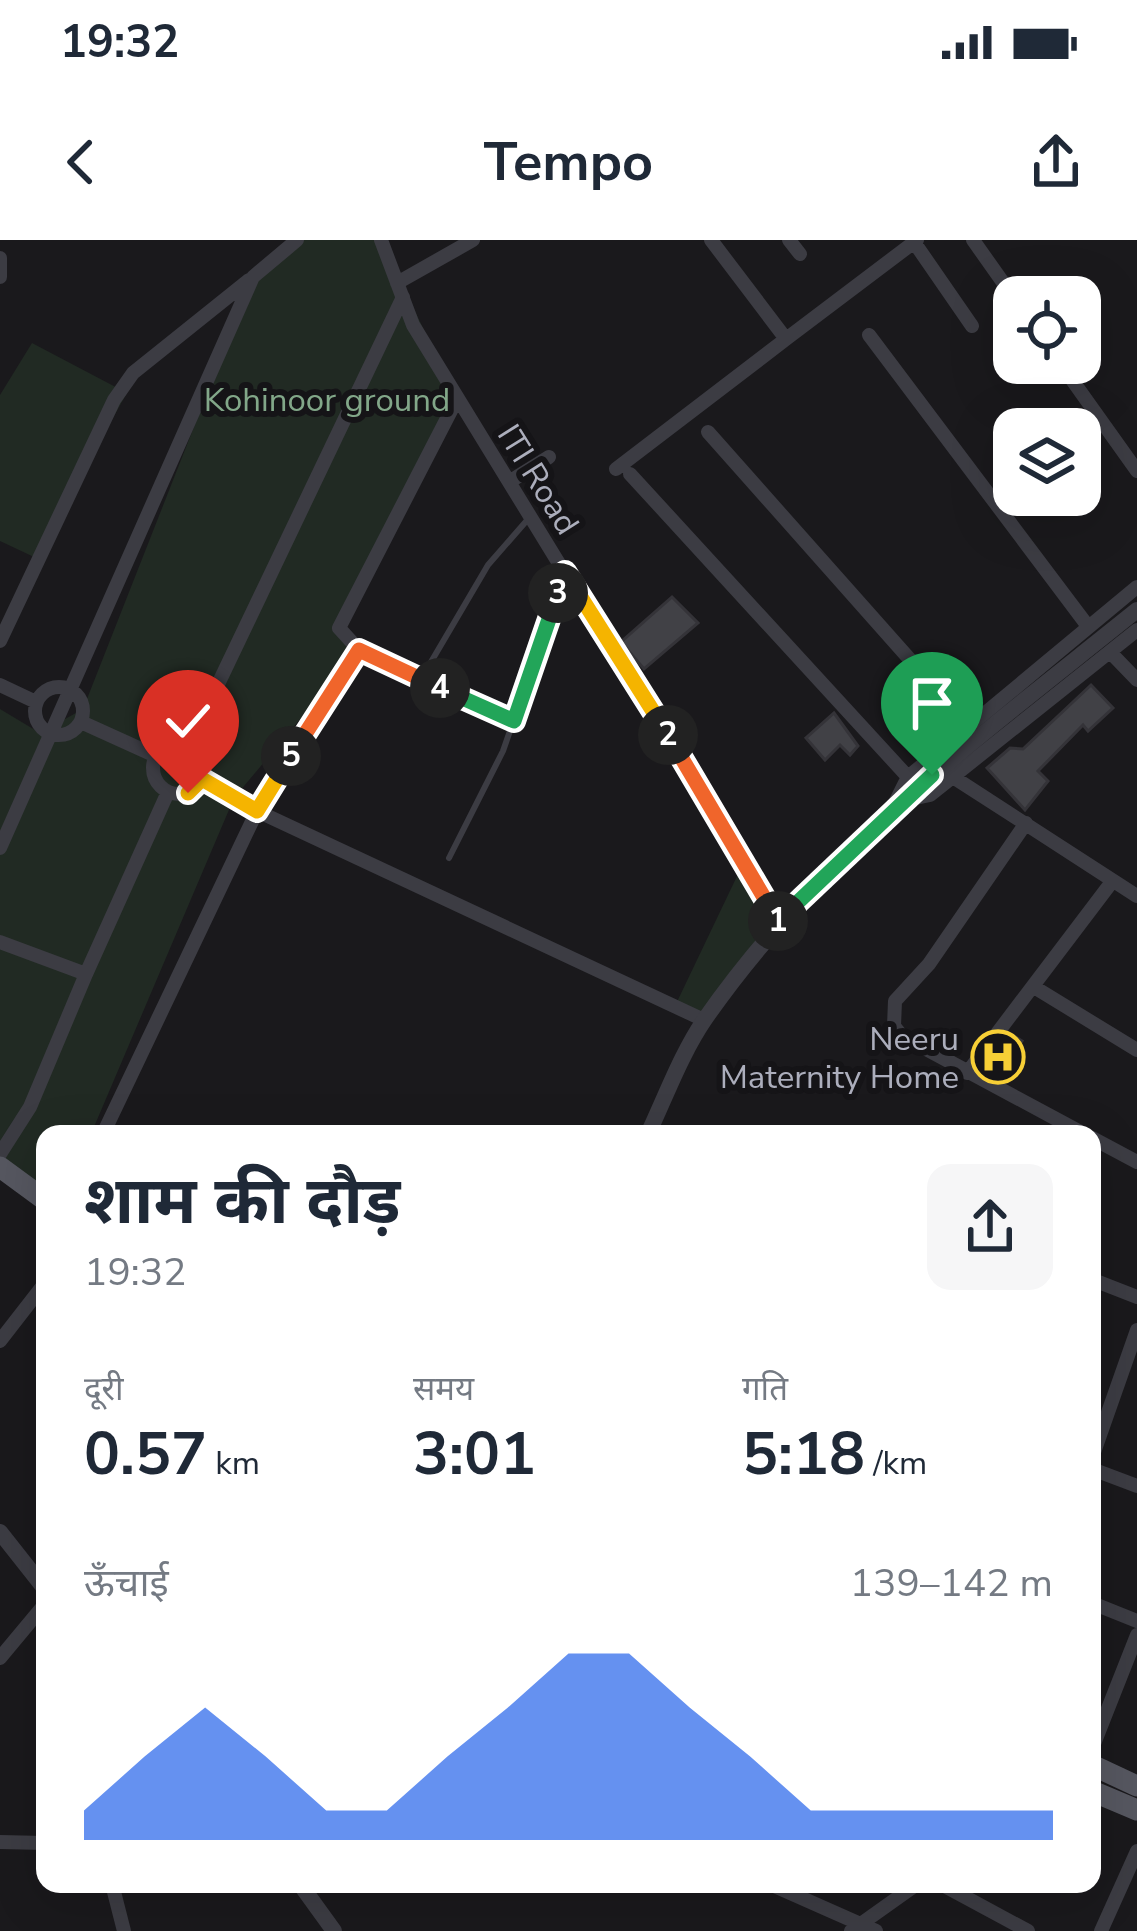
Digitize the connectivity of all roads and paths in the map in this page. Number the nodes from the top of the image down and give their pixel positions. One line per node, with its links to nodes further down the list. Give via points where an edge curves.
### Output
1 (297, 240): 12 (street)
2 (381, 240): 13 (street, ITI Road)
3 (473, 240): 13 (street)
4 (711, 240): 16 (street)
5 (789, 240): 8 (street)
6 (973, 240): 10 (street)
7 (915, 241): 14 (street); 16 (street)
8 (800, 254)
9 (0, 258): 11 (street)
10 (998, 276)
11 (0, 277)
12 (253, 277): 29 (street, via 133,373 114,400); 35 (street)
13 (400, 290): 18 (street, ITI Road); 41 (street)
14 (973, 326)
15 (869, 334): 27 (street)
16 (786, 339): 43 (street, via 623,472)
17 (1075, 384): 21 (street)
18 (457, 399): 22 (street, ITI Road); 30 (street, via 339,628)
19 (708, 432): 39 (street)
20 (550, 457): 22 (street)
21 (1137, 471)
22 (509, 482): 23 (street, ITI Road)
23 (530, 517): 24 (street, ITI Road); 32 (lane, via 488,565)
24 (565, 572): 37 (lane); 55 (street, ITI Road)
25 (1137, 587): 27 (street)
26 (1137, 610): 47 (street)
27 (1087, 625): 39 (street)
28 (1137, 631): 31 (street)
29 (0, 641)
30 (359, 650): 32 (lane); 48 (street)
31 (1111, 652): 33 (street); 44 (street)
32 (421, 679): 37 (lane)
33 (1137, 680)
34 (0, 685): 36 (street)
35 (70, 689): 36 (street, via 49,688); 38 (street, via 81,700); 40 (street)
36 (36, 702): 40 (street, via 37,721)
37 (514, 721): 52 (lane)
38 (80, 722): 40 (street); 42 (street)
39 (968, 725): 43 (street)
40 (51, 734): 50 (street)
41 (189, 745): 42 (street, via 170,744); 45 (street, via 203,760)
42 (156, 756): 46 (street, via 154,777)
43 (908, 777): 47 (street)
44 (953, 777): 47 (street); 49 (street)
45 (202, 779): 46 (street, via 188,793); 48 (street)
46 (168, 792): 57 (street)
47 (896, 807): 55 (street)
48 (257, 811): 59 (street); 62 (street)
49 (1026, 824): 53 (street); 61 (street, via 892,1013 902,1036)
50 (4, 829): 51 (street)
51 (0, 848)
52 (449, 858)
53 (1111, 883): 54 (street); 58 (street)
54 (1137, 896)
55 (779, 923): 59 (street)
56 (0, 942): 57 (street)
57 (86, 974): 66 (street, via 30,1107)
58 (1034, 987): 60 (street); 61 (street)
59 (704, 1020): 63 (street)
60 (1137, 1050)
61 (967, 1073): 64 (street)
62 (107, 1125)
63 (652, 1125)
64 (1067, 1125)
65 (1101, 1143): 67 (street)
66 (0, 1154)
67 (1137, 1162)
68 (0, 1167): 69 (main road)
69 (36, 1193)
70 (1101, 1283): 72 (street)
71 (36, 1295): 74 (street)
72 (1137, 1297)
73 (1137, 1330): 75 (street)
74 (0, 1341)
75 (1101, 1432)
76 (1101, 1472): 77 (street)
77 (1137, 1486)
78 (0, 1532): 79 (street)
79 (36, 1578)
80 (1101, 1607): 82 (street)
81 (36, 1615): 84 (street)
82 (1137, 1621)
83 (1137, 1635): 85 (street)
84 (0, 1658)
85 (1101, 1726)
86 (1101, 1770): 87 (main road)
87 (1137, 1786)
88 (1101, 1795): 89 (main road)
89 (1137, 1810)
90 (0, 1842): 91 (street)
91 (36, 1843)
92 (1137, 1851): 102 (street)
93 (114, 1893): 99 (street)
94 (307, 1893): 100 (street)
95 (789, 1893): 98 (street)
96 (906, 1893): 98 (street)
97 (958, 1893): 101 (street)
98 (864, 1928)
99 (124, 1931)
100 (334, 1931)
101 (1028, 1931)
102 (1101, 1931)

